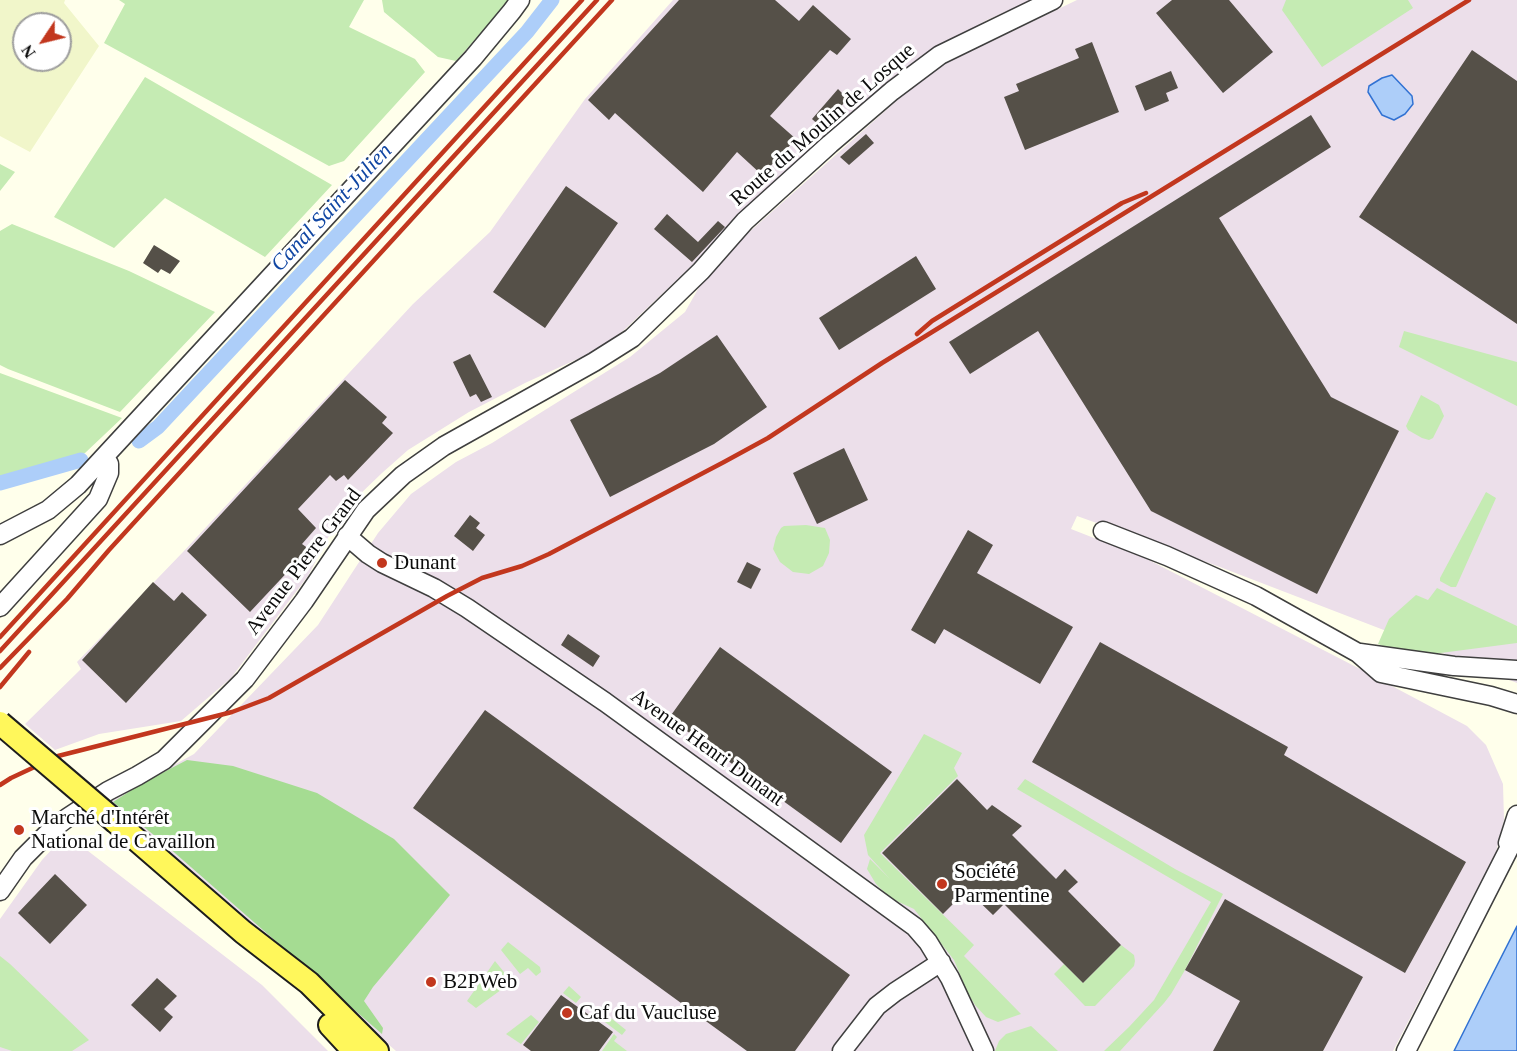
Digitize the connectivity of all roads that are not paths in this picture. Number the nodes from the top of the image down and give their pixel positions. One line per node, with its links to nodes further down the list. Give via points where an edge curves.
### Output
1 (520, 0): 4 (street, via 473,58)
2 (1053, 0): 3 (street, Route du Moulin de Losque, via 940,55 892,91 745,221)
3 (701, 271): 7 (street, Avenue Pierre Grand, via 632,338 444,446 403,475 366,510)
4 (105, 457): 6 (street, via 48,510); 8 (street, via 109,474 98,499)
5 (1103, 531): 9 (street, via 1256,596)
6 (0, 535)
7 (347, 536): 16 (street, Avenue Pierre Grand, via 245,679 164,760 108,791 50,831 23,858); 18 (street, Avenue Henri Dunant, via 382,563 467,608 605,702 915,927)
8 (0, 607)
9 (1358, 653): 10 (street); 11 (street, via 1381,672)
10 (1517, 670)
11 (1517, 705)
12 (0, 723): 17 (main road, bridge)
13 (1517, 815): 15 (street)
14 (1517, 833): 15 (street)
15 (1499, 867): 23 (street)
16 (0, 891)
17 (243, 932): 19 (main road); 20 (main road, via 309,983)
18 (941, 962): 21 (street, via 877,1006); 22 (street, Avenue Henri Dunant)
19 (354, 1051)
20 (377, 1051)
21 (842, 1051)
22 (984, 1051)
23 (1406, 1051)

